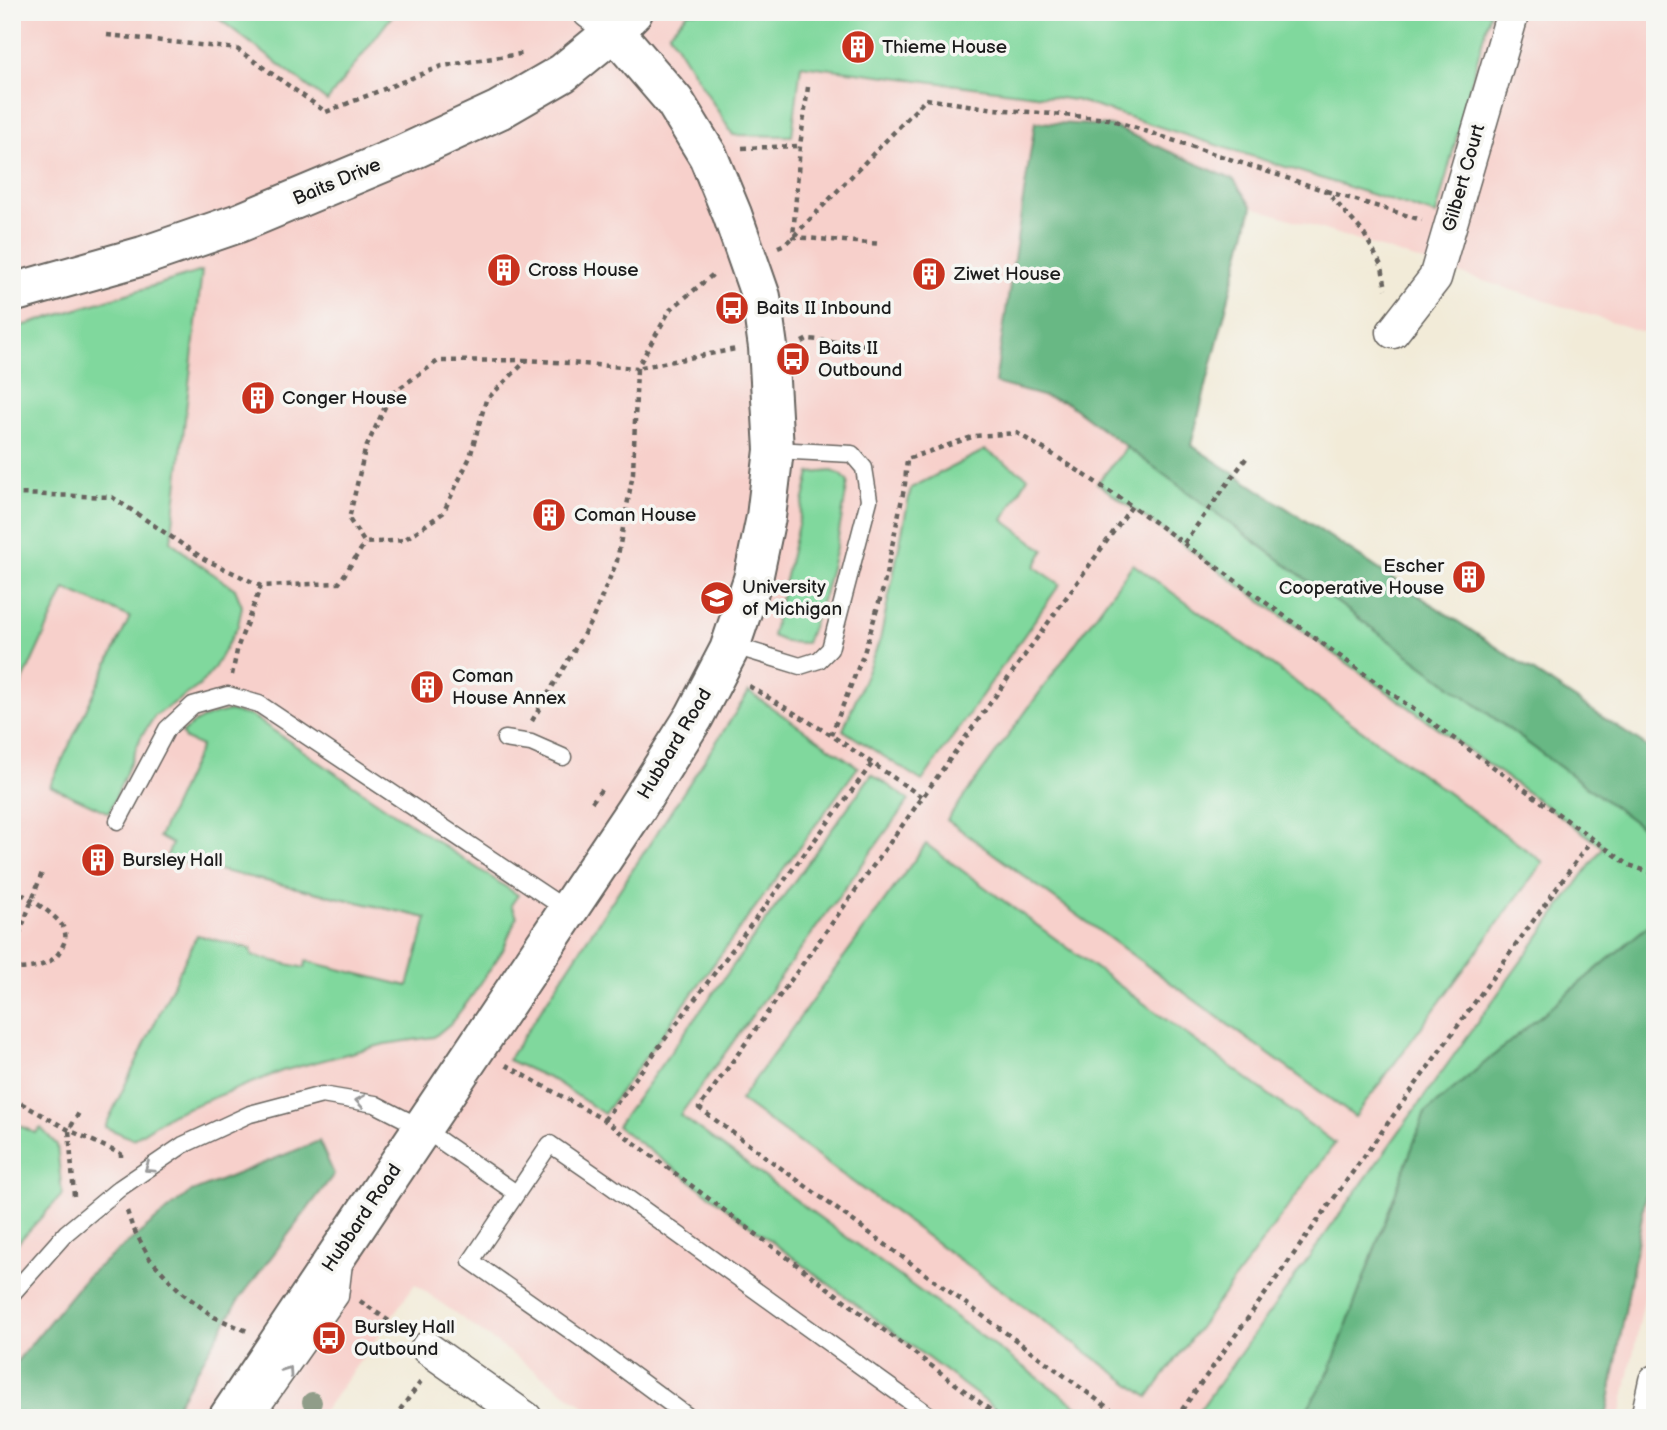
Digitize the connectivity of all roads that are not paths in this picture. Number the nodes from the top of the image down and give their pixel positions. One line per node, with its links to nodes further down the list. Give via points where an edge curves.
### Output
1 (1513, 12): 4 (street, Gilbert Court, via 1435,278)
2 (612, 18): 3 (street, Baits Drive, via 563,73 499,110 404,155 239,223); 5 (street, Hubbard Road, via 675,102 708,156 732,214 761,297)
3 (12, 293)
4 (1393, 332)
5 (774, 450): 6 (street, Hubbard Road, via 753,579); 6 (lane, via 852,454 864,468 869,500 830,649 818,660 800,666)
6 (731, 645): 10 (street, Hubbard Road, via 694,717)
7 (505, 738): 8 (lane)
8 (563, 757)
9 (118, 821): 10 (lane, via 167,729 192,705 228,695 259,704)
10 (567, 910): 11 (street, Hubbard Road)
11 (422, 1128): 12 (lane); 13 (street, Hubbard Road); 14 (lane, one-way to 14, via 375,1104 322,1095 250,1114 183,1145 120,1188 66,1233)
12 (516, 1193): 20 (lane, via 471,1261); 21 (lane, via 550,1144)
13 (346, 1241): 17 (street, Hubbard Road); 18 (lane, one-way to 13, via 267,1401 340,1297)
14 (12, 1294)
15 (433, 1352): 19 (street)
16 (1655, 1381): 22 (street)
17 (228, 1418)
18 (239, 1418)
19 (526, 1418)
20 (690, 1418)
21 (933, 1418)
22 (1647, 1418)

